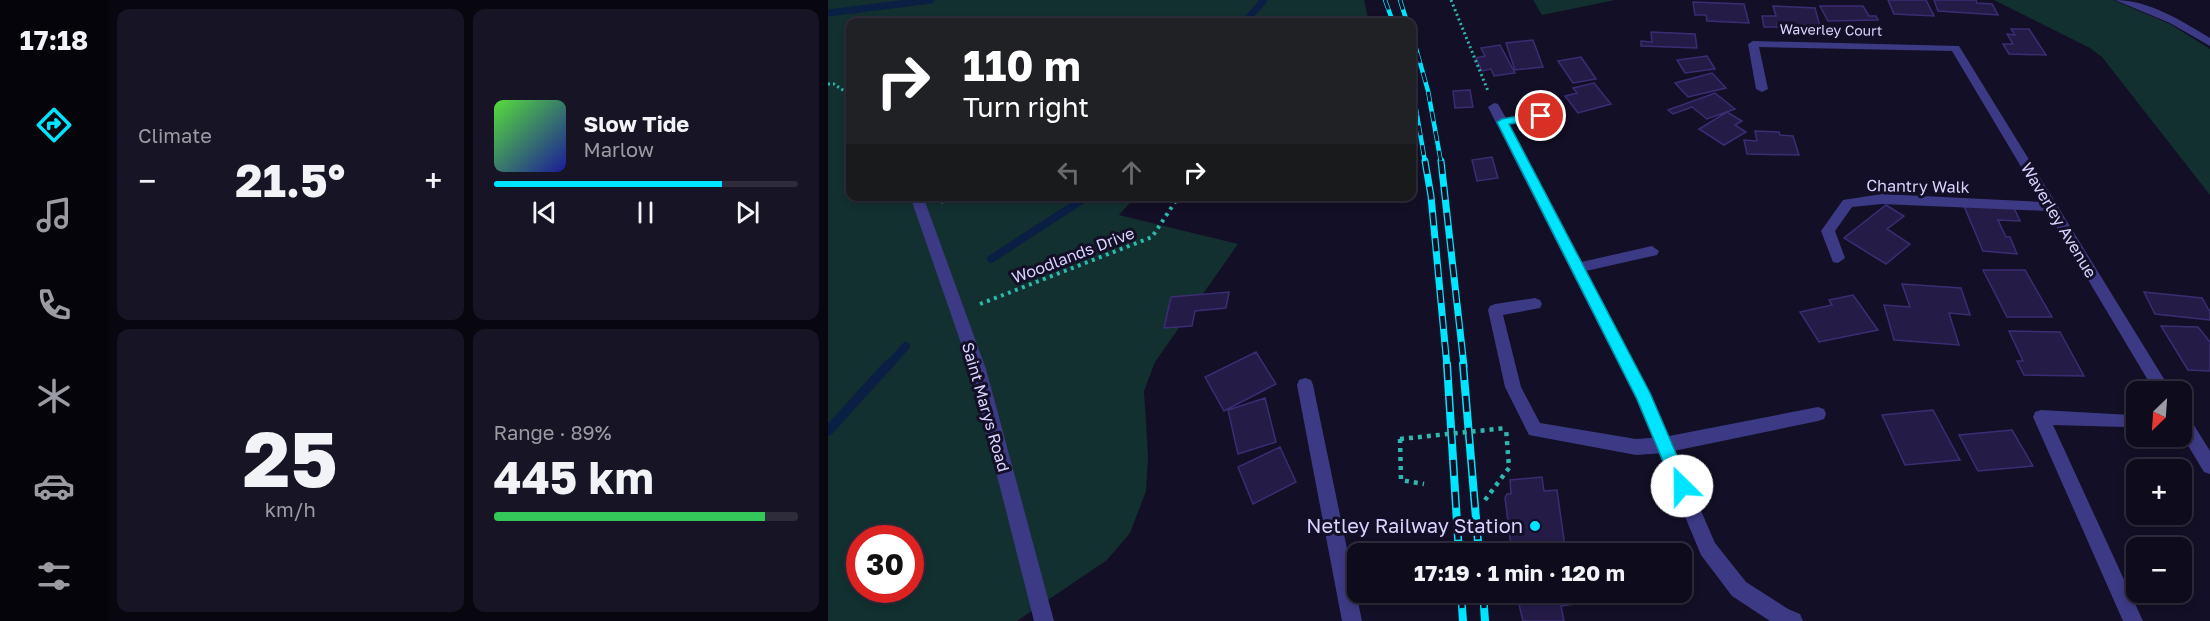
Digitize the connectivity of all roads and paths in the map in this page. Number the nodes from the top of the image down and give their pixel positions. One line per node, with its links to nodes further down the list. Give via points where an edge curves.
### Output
1 (1450, 0): 8 (path)
2 (2120, 0): 3 (street, via 2175,21)
3 (2210, 44)
4 (1955, 48): 6 (street, Waverley Court, via 1753,44); 13 (street, Waverley Avenue)
5 (828, 84): 7 (path)
6 (1762, 89)
7 (846, 92)
8 (1494, 107): 10 (street)
9 (1541, 116): 10 (street)
10 (1502, 122): 16 (street)
11 (918, 201): 18 (street, Saint Marys Road)
12 (1176, 201): 18 (path, Woodlands Drive, via 1152,237)
13 (2051, 207): 15 (street, Chantry Walk, via 1882,198 1848,203 1828,231); 19 (street, Waverley Avenue)
14 (1652, 251): 16 (street)
15 (1838, 258)
16 (1577, 268): 24 (street)
17 (1535, 304): 24 (street, via 1495,310 1508,374 1521,411 1535,430 1636,447)
18 (958, 313): 28 (street, Saint Marys Road, via 978,369)
19 (2157, 381)
20 (1305, 385): 29 (street)
21 (1818, 414): 24 (street)
22 (2125, 420): 31 (street, via 2041,417)
23 (2192, 437): 25 (street)
24 (1664, 445): 30 (street, via 1708,549 1739,589)
25 (2210, 466)
26 (1424, 484): 27 (path, bridge, via 1401,480 1400,439 1506,428 1509,468)
27 (1485, 500)
28 (1044, 621)
29 (1352, 621)
30 (1792, 621)
31 (2133, 621)

